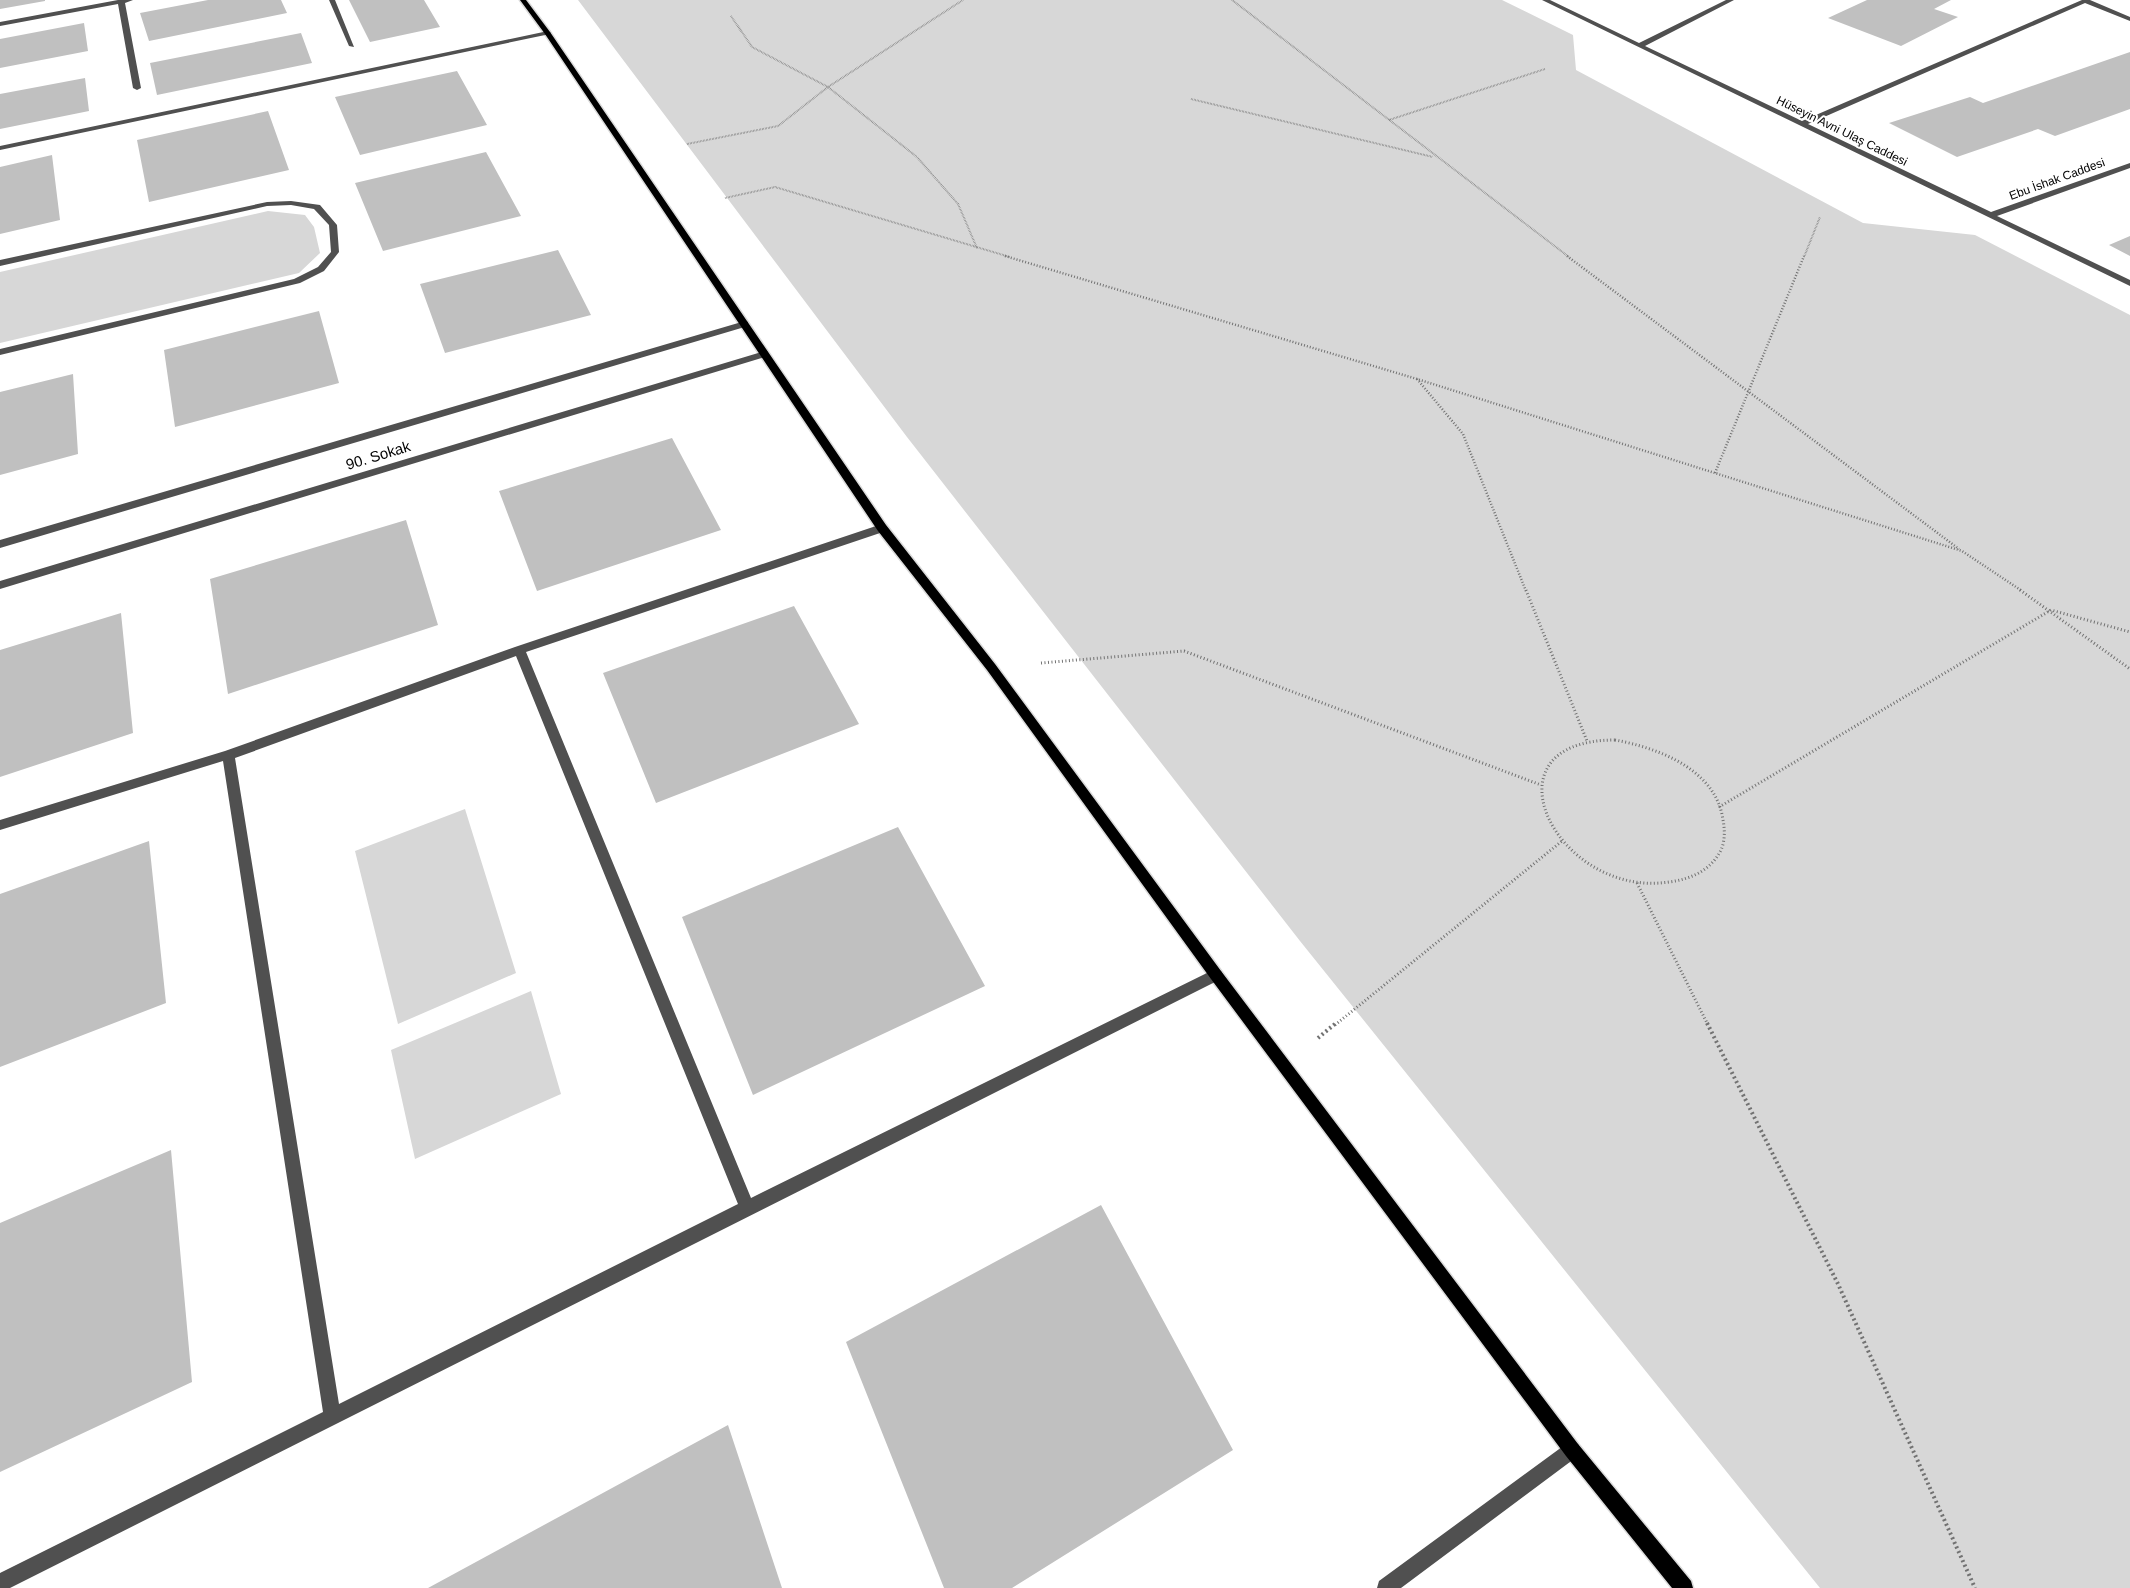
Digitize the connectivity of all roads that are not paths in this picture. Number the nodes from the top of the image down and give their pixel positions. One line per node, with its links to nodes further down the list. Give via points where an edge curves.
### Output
1 (130, 0): 7 (street)
2 (332, 0): 12 (street)
3 (523, 0): 10 (main road)
4 (1545, 0): 11 (street, Hüseyin Avni Ulaş Caddesi)
5 (1731, 0): 11 (street)
6 (2086, 0): 8 (street); 14 (street)
7 (121, 1): 9 (street); 13 (street)
8 (2130, 19)
9 (0, 24)
10 (548, 32): 15 (street); 20 (main road)
11 (1641, 45): 14 (street, Hüseyin Avni Ulaş Caddesi)
12 (352, 46)
13 (137, 88)
14 (1802, 124): 17 (street, Hüseyin Avni Ulaş Caddesi)
15 (0, 148)
16 (2130, 165): 17 (street, Ebu İshak Caddesi)
17 (1991, 215): 19 (street, Hüseyin Avni Ulaş Caddesi)
18 (0, 263): 21 (street, via 267,204 317,207 333,225 334,252 321,268 297,281)
19 (2130, 283)
20 (745, 324): 22 (main road); 24 (street, 90. Sokak)
21 (0, 352)
22 (765, 354): 23 (main road); 25 (street, 90. Sokak)
23 (882, 528): 26 (street); 29 (main road, via 991,667)
24 (0, 544)
25 (0, 585)
26 (519, 650): 27 (street); 30 (street)
27 (228, 755): 28 (street); 31 (street)
28 (0, 825)
29 (1216, 975): 30 (street); 32 (main road)
30 (747, 1208): 31 (street)
31 (332, 1416): 33 (street)
32 (1572, 1450): 34 (street); 35 (main road)
33 (0, 1583)
34 (1386, 1588)
35 (1684, 1588)

